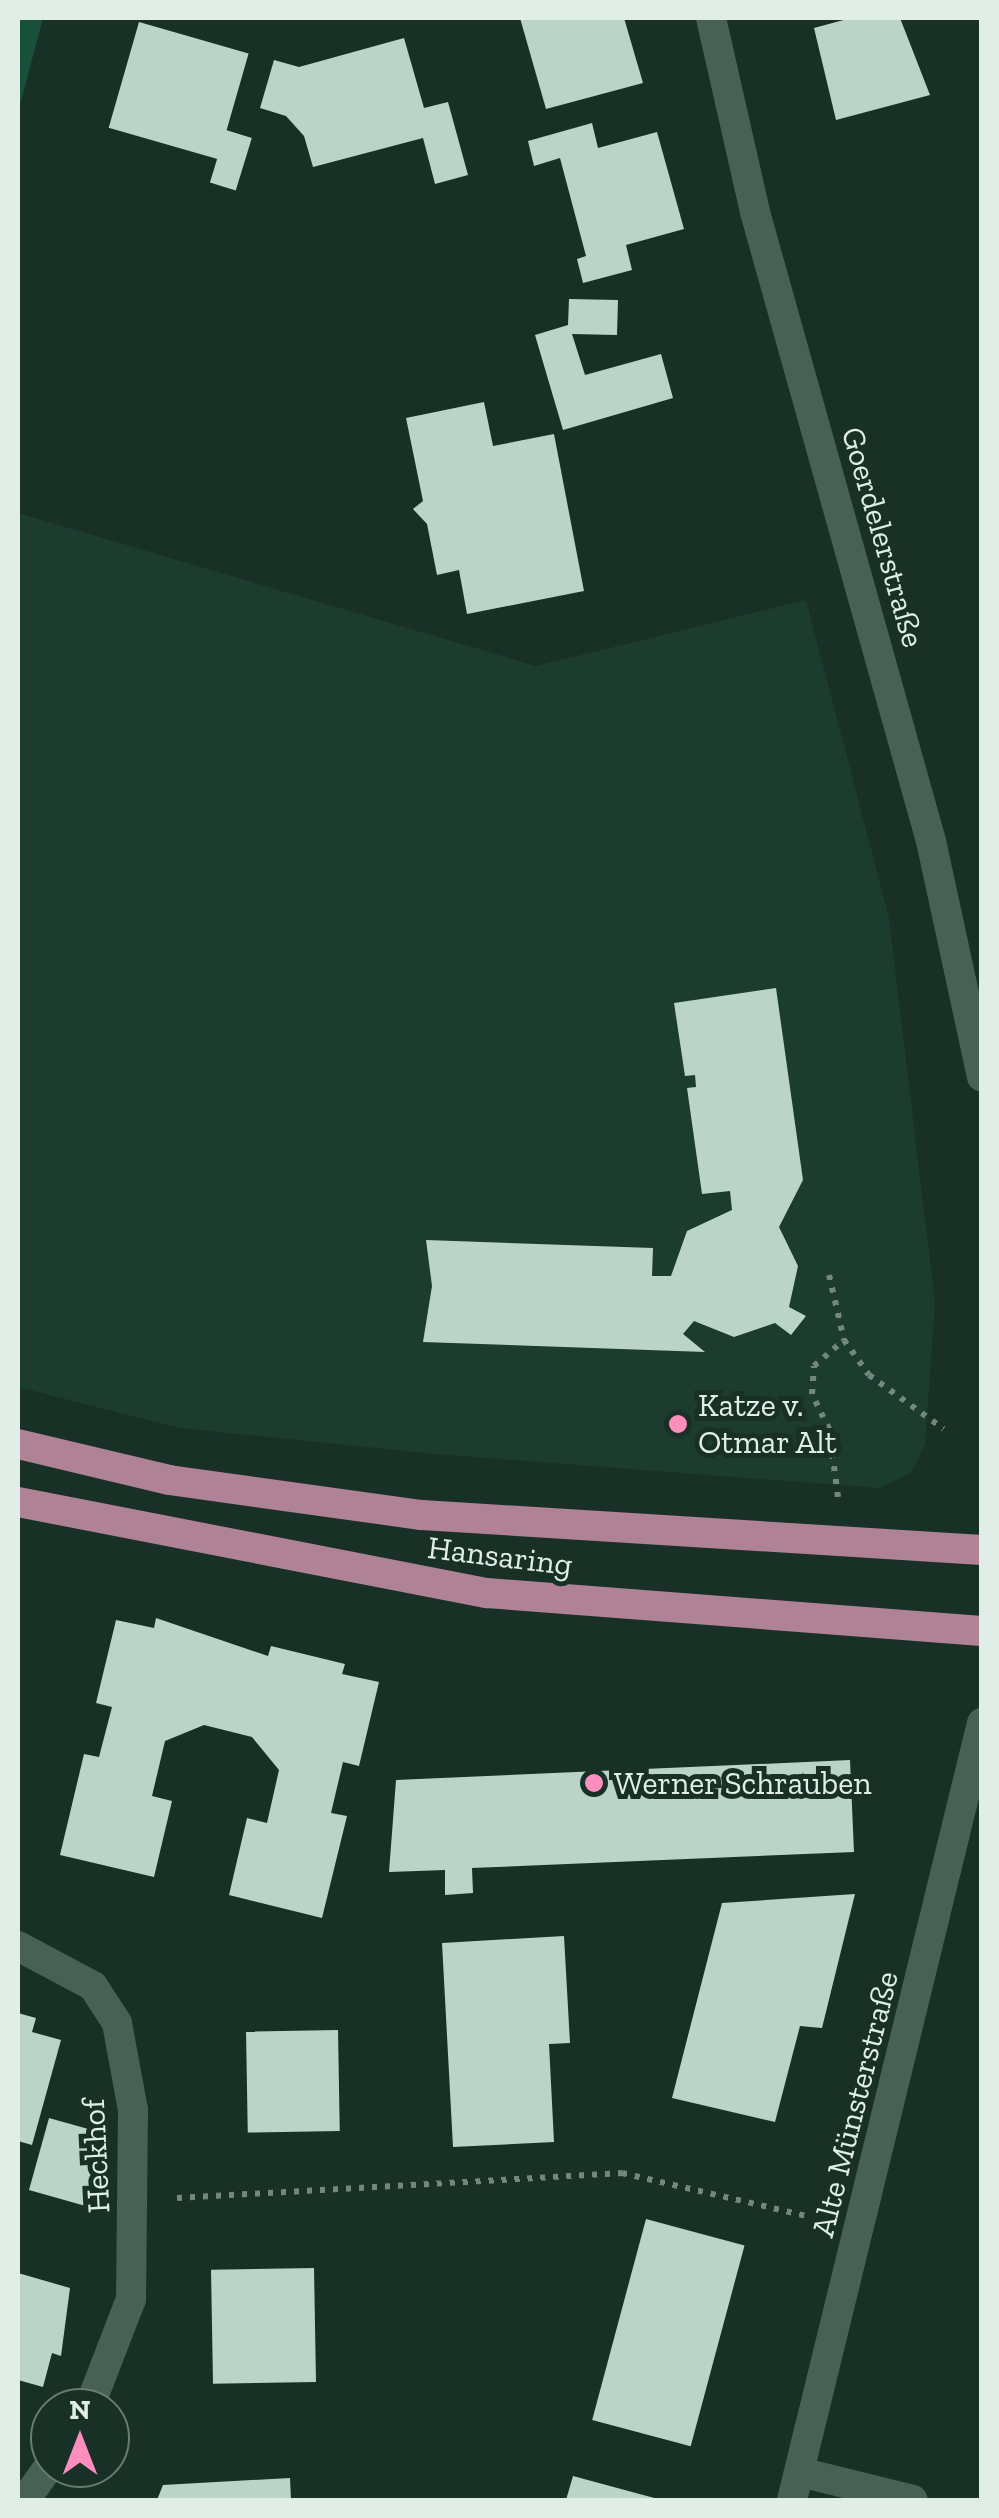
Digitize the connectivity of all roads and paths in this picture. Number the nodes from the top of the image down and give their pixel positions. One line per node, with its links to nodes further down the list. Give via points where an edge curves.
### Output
1 (712, 18): 2 (street, Goerdelerstraße, via 720,80)
2 (978, 1030): 3 (street, Goerdelerstraße)
3 (982, 1077)
4 (829, 1275): 5 (path)
5 (844, 1340): 6 (path, via 909,1413); 8 (path, via 814,1366 812,1394 829,1428)
6 (944, 1430)
7 (18, 1444): 10 (main road, Hansaring, via 169,1480 422,1515)
8 (838, 1497)
9 (18, 1502): 11 (main road, Hansaring, via 487,1594)
10 (982, 1550)
11 (982, 1631)
12 (982, 1723): 17 (street, Alte Münsterstraße)
13 (18, 1946): 14 (street, Heckhof, via 93,1986 117,2022)
14 (136, 2200): 15 (path, via 622,2174); 16 (street, Heckhof, via 131,2299)
15 (807, 2216)
16 (97, 2388)
17 (796, 2486): 18 (street)
18 (913, 2500)

